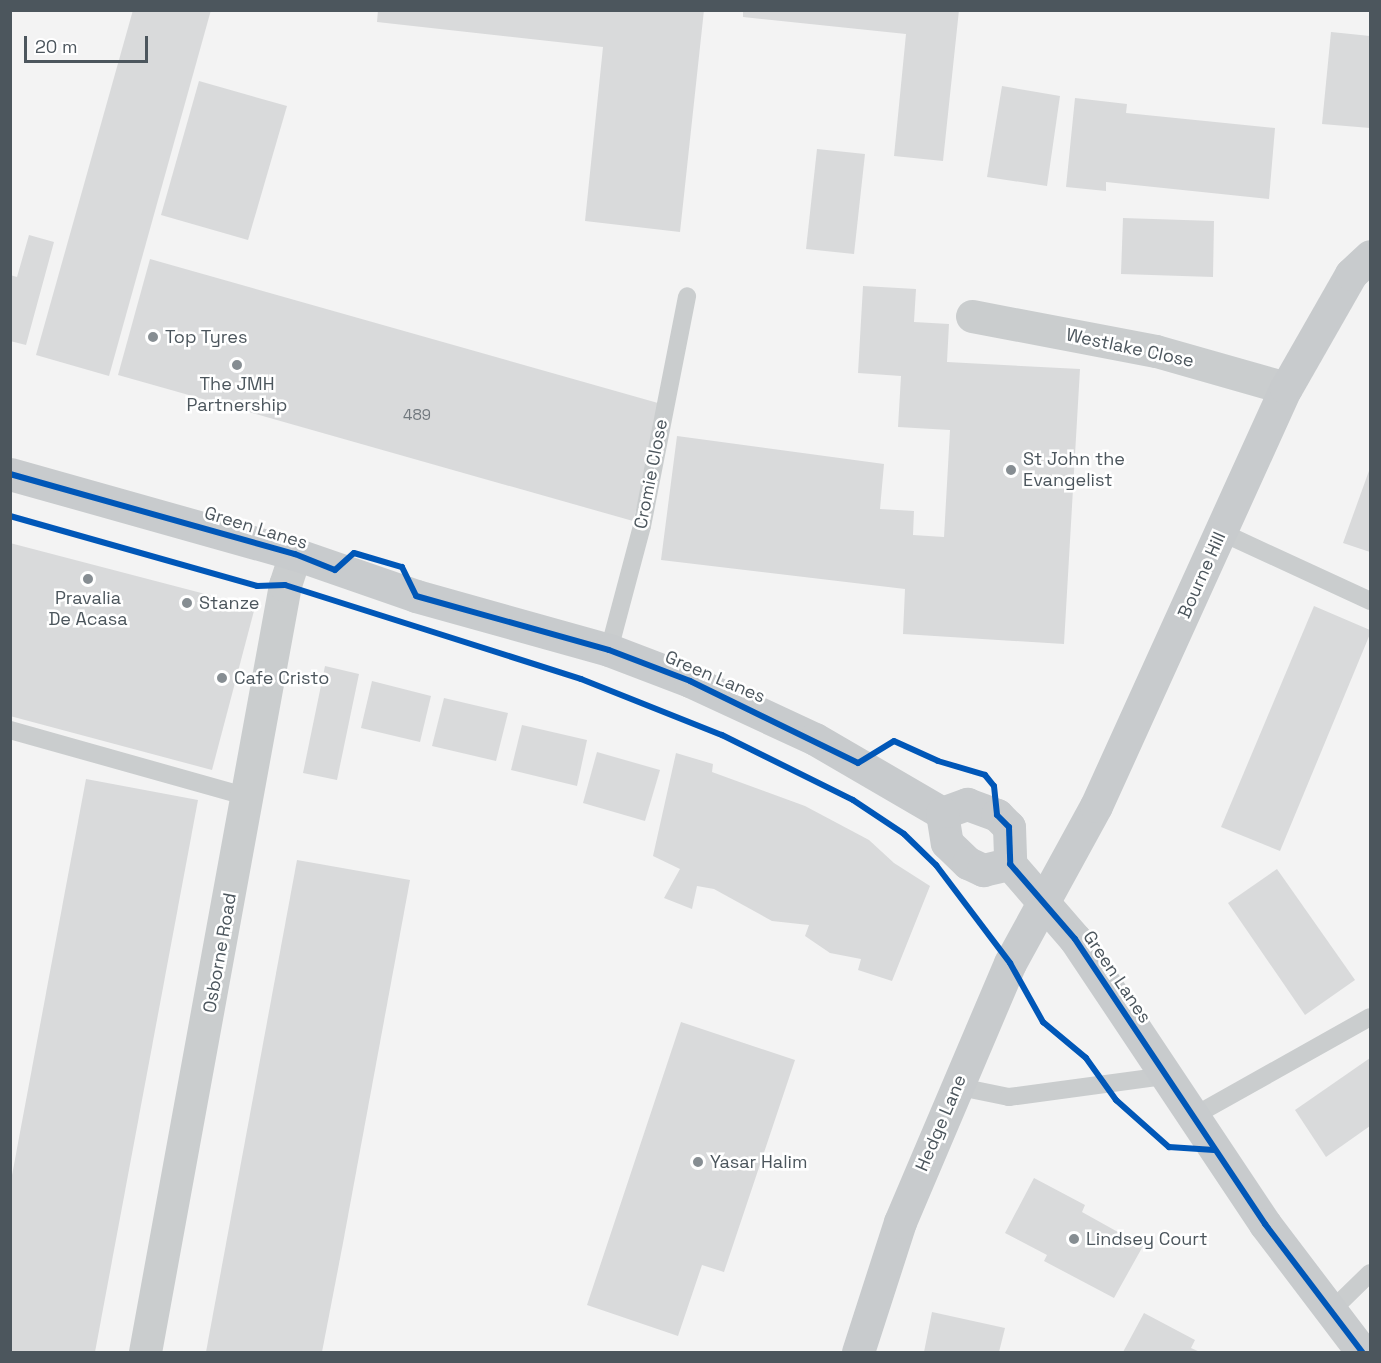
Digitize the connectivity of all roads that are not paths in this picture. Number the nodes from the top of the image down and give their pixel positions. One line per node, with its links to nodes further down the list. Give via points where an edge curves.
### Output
1 (1371, 256): 4 (main road, Bourne Hill, via 1351,274)
2 (687, 296): 9 (lane, Cromie Close, via 642,526)
3 (972, 316): 4 (street, Westlake Close, via 1156,351)
4 (1286, 388): 6 (main road, Bourne Hill)
5 (10, 474): 7 (main road, Green Lanes)
6 (1221, 532): 8 (lane); 14 (main road, Bourne Hill, via 1096,806)
7 (295, 554): 9 (main road, Green Lanes, via 416,596); 11 (street, Osborne Road, via 285,585)
8 (1371, 601)
9 (609, 650): 12 (main road, Green Lanes, via 690,681 815,739)
10 (10, 730): 11 (lane)
11 (249, 797): 21 (street, Osborne Road)
12 (942, 813): 13 (main road, via 947,843 968,863 983,870); 13 (main road, via 968,804 997,815 1009,827)
13 (1010, 864): 14 (main road, Green Lanes)
14 (1043, 901): 16 (main road, Green Lanes, via 1075,939); 17 (main road, Hedge Lane, via 1010,963)
15 (1371, 1017): 18 (lane)
16 (1164, 1076): 17 (lane, via 1010,1096); 18 (main road, Green Lanes)
17 (955, 1086): 22 (main road, Hedge Lane, via 900,1222)
18 (1191, 1117): 20 (main road, Green Lanes)
19 (1371, 1273): 20 (lane)
20 (1330, 1312): 23 (main road, Green Lanes)
21 (145, 1353)
22 (858, 1353)
23 (1362, 1353)

